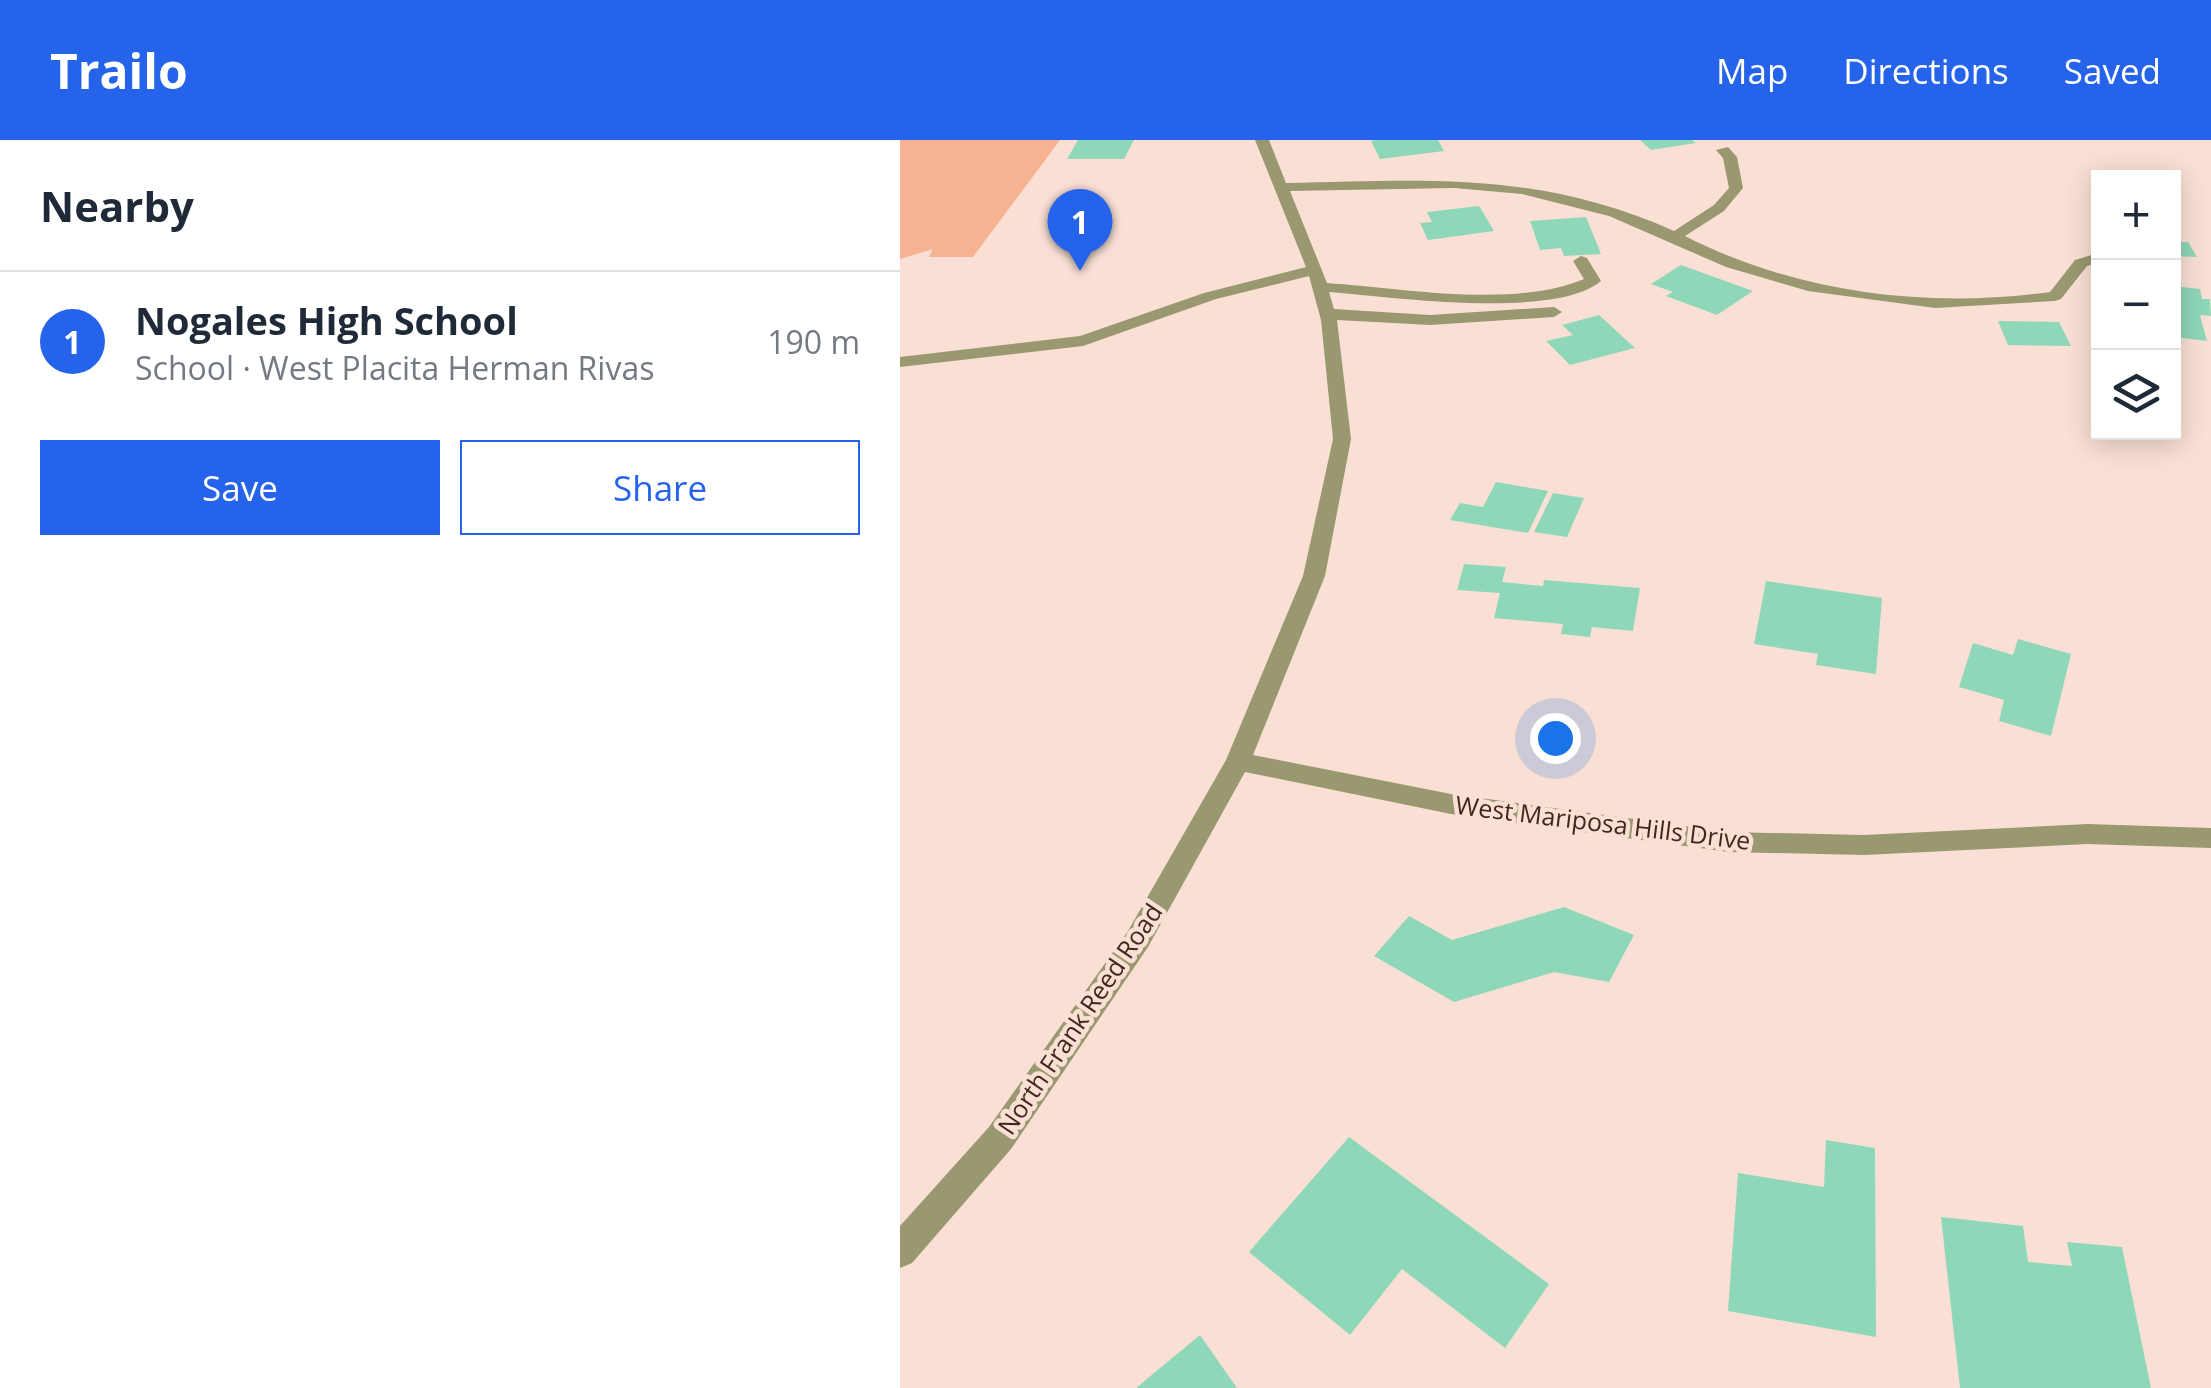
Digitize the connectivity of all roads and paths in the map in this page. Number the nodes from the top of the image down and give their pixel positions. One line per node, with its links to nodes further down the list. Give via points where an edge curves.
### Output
1 (1262, 140): 3 (street, North Frank Reed Road)
2 (1723, 150): 4 (street, via 1736,188 1719,208)
3 (1281, 187): 4 (street, via 1494,186 1552,196); 7 (street, North Frank Reed Road)
4 (1674, 237): 5 (street, via 1733,265 1806,286 1978,303 2056,296 2081,264)
5 (2092, 260)
6 (1581, 261): 7 (street, via 1594,281 1556,294 1436,294)
7 (1318, 278): 9 (street, North Frank Reed Road); 10 (street, via 1210,296 1083,341)
8 (1554, 312): 9 (street, via 1430,320)
9 (1327, 314): 11 (street, North Frank Reed Road, via 1342,438 1314,576)
10 (900, 362)
11 (1238, 761): 12 (street, West Mariposa Hills Drive, via 1451,804 1729,842 1864,845 2088,834); 13 (street, North Frank Reed Road, via 1117,970 1000,1138)
12 (2211, 838)
13 (900, 1251)

